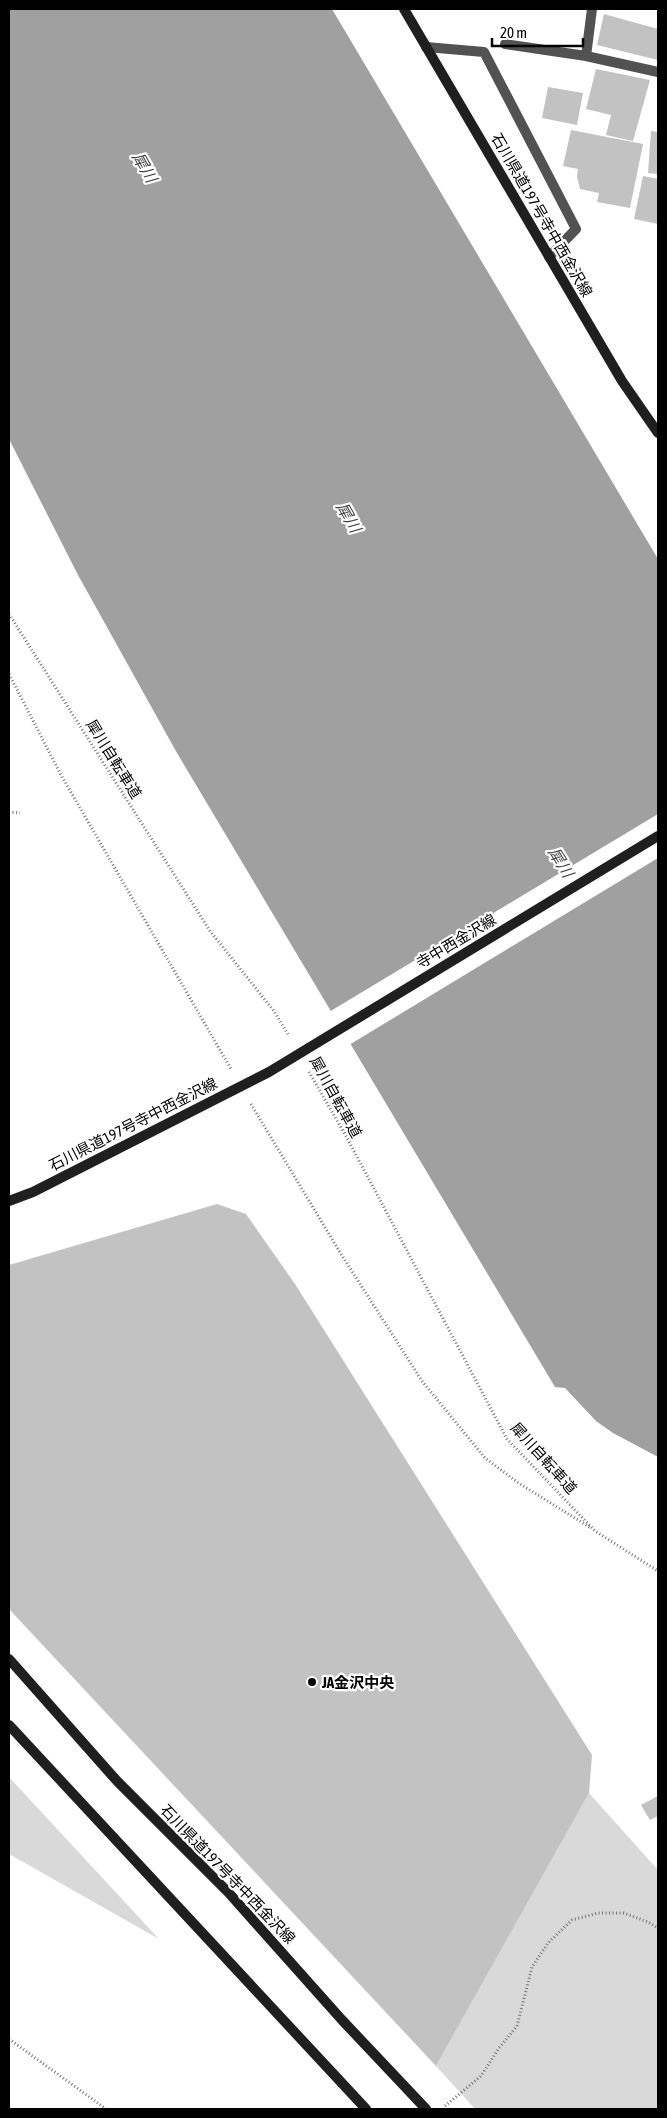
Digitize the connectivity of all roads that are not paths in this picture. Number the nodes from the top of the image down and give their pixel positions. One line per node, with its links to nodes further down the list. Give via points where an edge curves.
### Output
1 (404, 9): 4 (main road, 石川県道197号寺中西金沢線)
2 (592, 9): 5 (street)
3 (505, 44): 5 (street)
4 (426, 47): 7 (main road, 石川県道197号寺中西金沢線); 7 (street, via 484,52 576,229)
5 (586, 56): 6 (street)
6 (658, 72)
7 (549, 257): 8 (main road, 石川県道197号寺中西金沢線, via 622,381)
8 (658, 433)
9 (658, 836): 10 (main road, 寺中西金沢線)
10 (269, 1072): 11 (main road, 石川県道197号寺中西金沢線, via 33,1192)
11 (9, 1201)
12 (9, 1659): 15 (main road, 石川県道197号寺中西金沢線, via 117,1781 228,1892)
13 (9, 1725): 14 (main road)
14 (365, 2109)
15 (426, 2109)

